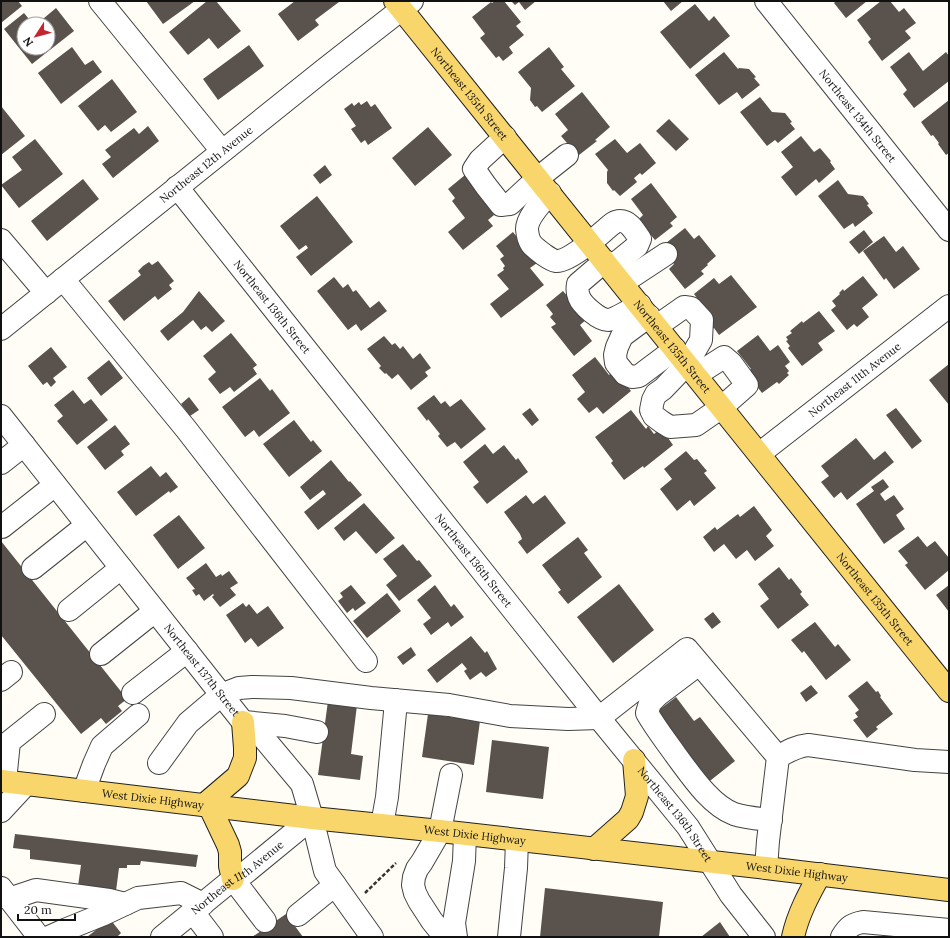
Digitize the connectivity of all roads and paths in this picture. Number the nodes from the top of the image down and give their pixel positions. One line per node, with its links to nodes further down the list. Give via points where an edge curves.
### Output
1 (100, 1): 5 (street)
2 (766, 1): 9 (street, Northeast 134th Street)
3 (403, 4): 4 (main road, Northeast 135th Street); 5 (street, Northeast 12th Avenue)
4 (505, 137): 7 (main road, Northeast 135th Street); 7 (street, via 474,169 501,205 510,204)
5 (222, 151): 8 (street, Northeast 12th Avenue)
6 (567, 155): 7 (street)
7 (544, 186): 11 (main road, Northeast 135th Street); 11 (street, via 527,227 528,240 536,250 557,261 566,259)
8 (177, 187): 14 (street, Northeast 12th Avenue); 42 (street, Northeast 136th Street)
9 (949, 230)
10 (1, 240): 15 (street)
11 (590, 243): 13 (main road, Northeast 135th Street); 13 (street, via 616,221 622,220 629,224 640,239 637,246)
12 (666, 254): 13 (street)
13 (612, 271): 17 (main road, Northeast 135th Street); 17 (street, via 578,284 578,296 582,303 590,311 608,320)
14 (63, 279): 15 (street, Northeast 12th Avenue); 34 (street, via 186,429)
15 (46, 293): 18 (street, Northeast 12th Avenue)
16 (949, 306): 23 (street, Northeast 11th Avenue)
17 (649, 316): 19 (main road, Northeast 135th Street); 19 (street, via 684,307 690,308 702,320 701,340); 19 (street, via 622,336 615,355 616,363 625,374 632,377)
18 (1, 329)
19 (686, 363): 20 (main road, Northeast 135th Street); 20 (street, via 724,357 731,362 747,385); 20 (street, via 656,394 651,410 654,416 670,426 696,425)
20 (722, 407): 23 (main road, Northeast 135th Street)
21 (1, 416): 22 (street, Northeast 137th Street)
22 (24, 445): 24 (street); 25 (street, Northeast 137th Street)
23 (759, 454): 36 (main road, Northeast 135th Street)
24 (1, 463)
25 (55, 485): 26 (street, Northeast 137th Street); 27 (street)
26 (87, 525): 28 (street); 29 (street, Northeast 137th Street)
27 (2, 527)
28 (33, 568)
29 (121, 568): 30 (street); 31 (street, Northeast 137th Street)
30 (69, 610)
31 (155, 612): 32 (street, Northeast 137th Street); 33 (street)
32 (187, 651): 37 (street); 38 (street, Northeast 137th Street)
33 (101, 654)
34 (366, 660)
35 (699, 664): 42 (street, via 687,649); 45 (street); 56 (street, via 658,695 650,703 647,713 691,776 709,797 735,814)
36 (949, 691)
37 (133, 694)
38 (221, 695): 39 (street, via 239,688 291,688); 43 (street, Northeast 137th Street); 48 (street, via 188,723)
39 (395, 700): 42 (street, via 449,705 510,716); 57 (street, via 387,797)
40 (44, 714): 50 (street, via 9,742)
41 (138, 715): 52 (street, via 102,746)
42 (599, 718): 46 (street, Northeast 136th Street)
43 (243, 722): 44 (street); 53 (main road, via 245,748 238,776); 55 (street, Northeast 137th Street, via 262,735 302,784)
44 (317, 732)
45 (778, 757): 47 (street, via 801,745 808,745); 56 (street)
46 (634, 760): 61 (main road, via 636,796 632,812 628,819); 63 (street, Northeast 136th Street, via 688,827)
47 (949, 762)
48 (159, 763)
49 (451, 775): 58 (street)
50 (3, 781): 51 (main road, West Dixie Highway)
51 (26, 784): 52 (main road, West Dixie Highway); 54 (street)
52 (84, 791): 53 (main road, West Dixie Highway)
53 (207, 805): 55 (main road, West Dixie Highway); 66 (main road, via 228,845)
54 (1, 811)
55 (312, 818): 57 (main road, West Dixie Highway); 66 (street, Northeast 11th Avenue, via 245,873); 67 (street, Northeast 137th Street, via 326,871)
56 (771, 820): 64 (street)
57 (382, 825): 58 (main road, West Dixie Highway)
58 (440, 831): 59 (main road, West Dixie Highway); 82 (street, via 417,869 413,885 418,901)
59 (465, 834): 60 (main road, West Dixie Highway); 83 (street, via 464,861 454,923)
60 (517, 840): 61 (main road, West Dixie Highway); 84 (street)
61 (594, 849): 63 (main road, West Dixie Highway)
62 (401, 858): 70 (path)
63 (709, 862): 64 (main road, West Dixie Highway); 77 (street, Northeast 136th Street)
64 (766, 868): 65 (main road, West Dixie Highway)
65 (820, 874): 68 (main road, West Dixie Highway); 85 (main road, via 798,918)
66 (233, 879): 72 (street, Northeast 11th Avenue); 74 (street)
67 (334, 885): 73 (street); 76 (street, Northeast 137th Street)
68 (949, 890)
69 (5, 893): 71 (street, via 36,890); 78 (street)
70 (364, 894)
71 (125, 904): 72 (street, via 138,898 181,893); 79 (street)
72 (198, 908): 80 (street, Northeast 11th Avenue); 81 (street)
73 (298, 915)
74 (266, 921)
75 (949, 930): 86 (street, via 863,922 854,924)
76 (369, 936)
77 (760, 936)
78 (39, 937)
79 (49, 937)
80 (162, 937)
81 (212, 937)
82 (445, 937)
83 (456, 937)
84 (509, 937)
85 (792, 937)
86 (842, 937)

